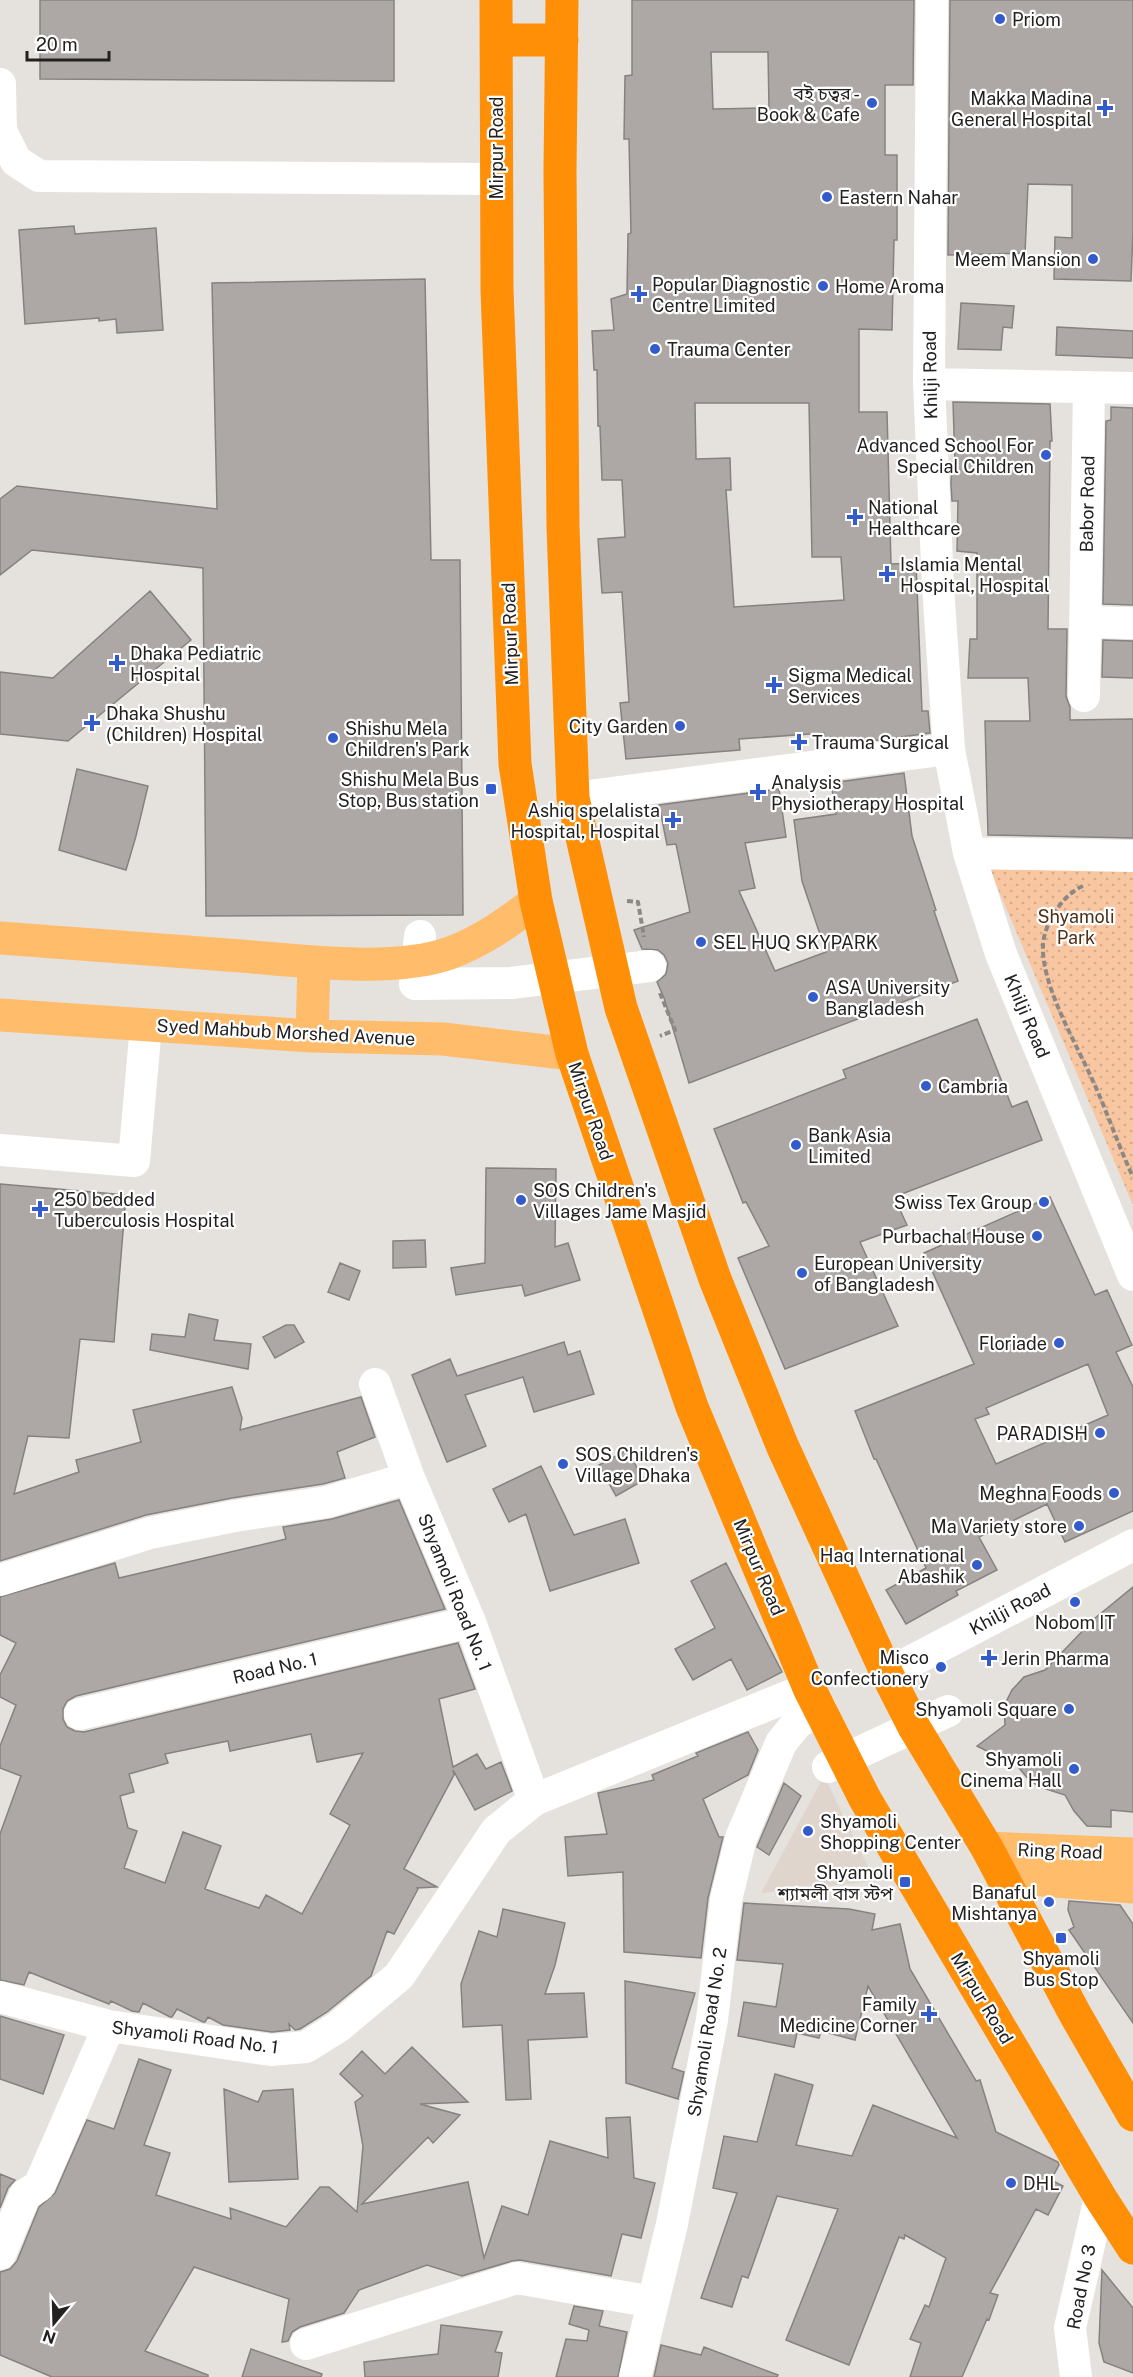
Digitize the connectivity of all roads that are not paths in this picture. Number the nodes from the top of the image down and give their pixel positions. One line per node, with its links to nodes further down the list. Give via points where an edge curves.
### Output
1 (496, 0): 4 (highway, Mirpur Road)
2 (562, 0): 5 (highway)
3 (932, 0): 8 (street, Khilji Road)
4 (496, 40): 5 (highway); 7 (highway, Mirpur Road)
5 (562, 40): 15 (highway, via 563,527)
6 (0, 84): 7 (street, via 1,131 16,160 39,177)
7 (495, 179): 18 (highway, Mirpur Road, via 515,764)
8 (929, 384): 9 (street); 14 (street, Khilji Road)
9 (1089, 387): 10 (street); 11 (street, Babor Road)
10 (1133, 388)
11 (1085, 622): 12 (street); 13 (street, Babor Road)
12 (1133, 623)
13 (1084, 696)
14 (949, 749): 15 (street); 16 (street, Khilji Road)
15 (573, 798): 35 (highway, via 621,1008 715,1279 773,1423)
16 (969, 853): 17 (street); 28 (street, Khilji Road, via 1001,954)
17 (1133, 856)
18 (536, 901): 21 (main road, via 504,926 450,953 421,960); 26 (highway, Mirpur Road)
19 (420, 936): 22 (street, via 415,984 511,983)
20 (0, 938): 21 (main road)
21 (314, 962): 25 (main road)
22 (650, 966)
23 (0, 1015): 24 (main road, Syed Mahbub Morshed Avenue)
24 (146, 1025): 25 (main road, Syed Mahbub Morshed Avenue); 27 (street, via 134,1161)
25 (312, 1036): 26 (main road, Syed Mahbub Morshed Avenue, via 443,1039)
26 (572, 1054): 36 (highway, Mirpur Road, via 692,1407)
27 (0, 1150)
28 (1125, 1233): 29 (street, Khilji Road)
29 (1133, 1275)
30 (375, 1384): 31 (street, Shyamoli Road No. 1)
31 (409, 1478): 33 (street, via 327,1502 150,1533); 34 (street, Shyamoli Road No. 1)
32 (1133, 1545): 35 (street, Khilji Road)
33 (0, 1580)
34 (470, 1622): 38 (street, Road No. 1); 41 (street, Shyamoli Road No. 1)
35 (887, 1674): 39 (highway)
36 (815, 1698): 41 (street, Shyamoli Road No. 1); 49 (highway, Mirpur Road, via 866,1799); 52 (street, Shyamoli Road No. 2, via 781,1743 741,1838 726,1900 712,2020)
37 (948, 1711): 39 (street)
38 (80, 1714)
39 (914, 1727): 40 (street); 42 (highway)
40 (828, 1767)
41 (534, 1800): 47 (street, Shyamoli Road No. 1, via 496,1831 399,1976 338,2027 306,2046 271,2050)
42 (987, 1848): 43 (main road, Ring Road); 44 (highway)
43 (1133, 1854)
44 (1002, 1878): 45 (main road, Ring Road); 48 (highway)
45 (1133, 1887)
46 (0, 1997): 47 (street, Shyamoli Road No. 1)
47 (109, 2026): 51 (street, via 39,2186 25,2195)
48 (1133, 2115)
49 (1100, 2197): 50 (highway, Mirpur Road); 55 (street, Road No 3, via 1070,2328)
50 (1133, 2248)
51 (0, 2254)
52 (653, 2302): 53 (street, via 517,2278); 54 (street, Shyamoli Road No. 2)
53 (306, 2344)
54 (635, 2377)
55 (1076, 2377)

